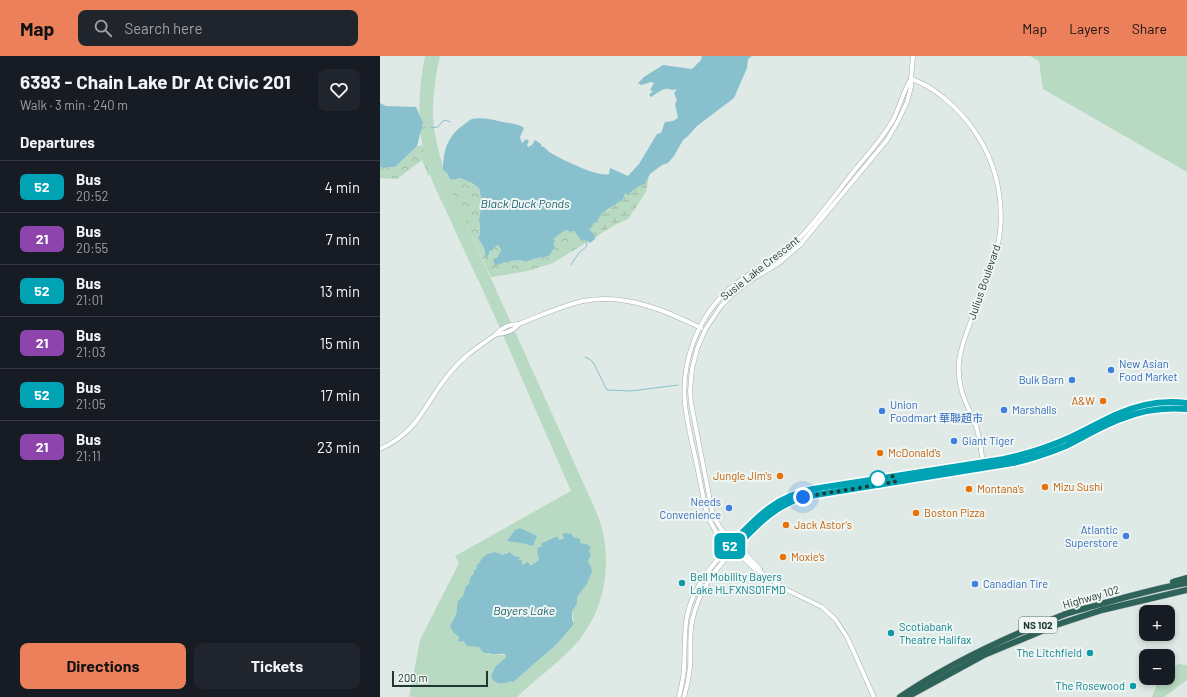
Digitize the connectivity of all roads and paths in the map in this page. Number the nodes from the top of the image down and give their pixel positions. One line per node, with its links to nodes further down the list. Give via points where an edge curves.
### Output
1 (913, 56): 2 (street, Susie Lake Crescent)
2 (910, 78): 3 (street, Susie Lake Crescent, via 893,120 882,137 797,242 728,290); 4 (street, Susie Lake Crescent, via 911,87 907,102 883,145 800,245 732,294); 8 (street, Julius Boulevard, via 923,84 956,108 979,138 993,167 998,185 1001,217 997,248 962,345 959,364 961,387 976,425)
3 (700, 327): 4 (street); 7 (street, via 656,308 625,300 607,299 583,301 519,324 514,329 497,334 476,347 447,375 407,432); 14 (street, Susie Lake Crescent, via 690,350 686,368 685,404 708,519 716,532)
4 (705, 330): 13 (street, Susie Lake Crescent, via 692,369 691,403 713,516 720,528)
5 (1187, 403): 8 (street, via 1139,406 1035,452)
6 (1187, 409): 9 (street, via 1162,409 1138,413 1050,452)
7 (380, 449)
8 (982, 463): 9 (street, Julius Boulevard); 10 (street)
9 (983, 469): 11 (street)
10 (894, 476): 11 (street); 13 (street, via 813,489 792,495 763,512)
11 (895, 482): 12 (street, via 793,501 764,518)
12 (746, 537): 15 (street); 16 (street, via 744,545)
13 (734, 542): 14 (street); 15 (street, Susie Lake Crescent)
14 (730, 545): 15 (street, Susie Lake Crescent); 22 (street, via 705,574 692,600 686,623 684,667)
15 (736, 548): 16 (street); 17 (street, via 754,568); 23 (street, via 712,574 696,606)
16 (749, 557): 17 (street)
17 (763, 573): 24 (street, via 785,589 822,607 835,619 847,637)
18 (1187, 578): 21 (highway)
19 (1187, 583): 21 (highway, Highway 102 / NS 102)
20 (1187, 591): 26 (highway, Highway 102 / NS 102, via 1102,610 1056,625 984,655)
21 (1064, 614): 25 (highway, Highway 102 / NS 102, via 980,651 932,676)
22 (679, 697)
23 (684, 697)
24 (874, 697)
25 (900, 697)
26 (907, 697)

